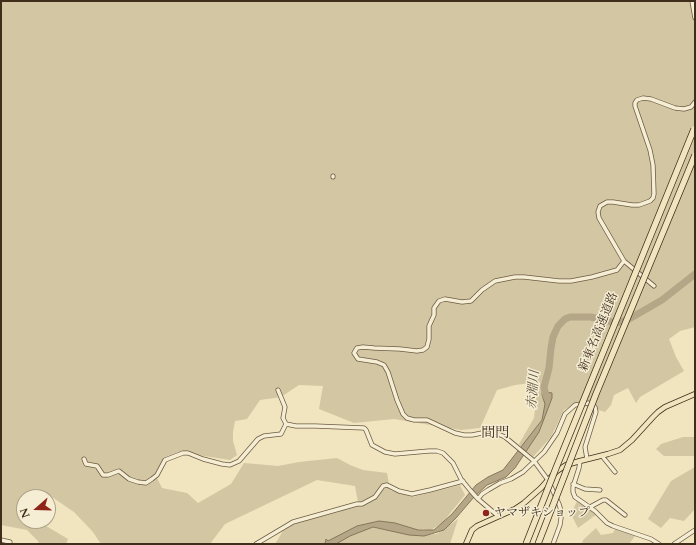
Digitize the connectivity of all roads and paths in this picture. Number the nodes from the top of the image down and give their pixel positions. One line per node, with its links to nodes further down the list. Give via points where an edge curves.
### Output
1 (692, 1): 2 (street)
2 (695, 18)
3 (695, 102): 6 (street, via 691,107 684,109 643,98 635,103 653,165 653,198 639,205 607,202 600,206 598,212)
4 (694, 129): 30 (highway, 新東名高速道路, bridge)
5 (695, 155): 31 (highway, 新東名高速道路, bridge, via 596,394)
6 (624, 262): 7 (street); 15 (street, via 617,270 571,281 530,277 495,281 471,301 445,299 439,302 434,308 427,347 423,350 364,346 357,348 354,353 358,359 377,362 384,366 403,414 408,418 427,420 464,435 496,433 505,437)
7 (654, 286)
8 (278, 390): 10 (street)
9 (695, 394): 11 (main road, via 665,407 625,446 614,453)
10 (286, 424): 12 (street, via 281,434 258,439 239,461 230,465 183,453 165,460 157,475 146,483 129,479 118,472 103,475 97,466 86,464); 18 (street, via 364,428 372,445 395,454 437,451 453,463)
11 (602, 456): 13 (main road); 16 (street)
12 (84, 459)
13 (587, 459): 14 (main road); 15 (street, via 585,447 596,412 595,407 589,403 575,405 565,414 557,433 544,452)
14 (580, 460): 17 (main road, via 566,465); 19 (street)
15 (534, 461): 17 (street); 21 (street, via 523,472)
16 (615, 472)
17 (548, 480): 24 (main road, via 524,503); 32 (street, via 561,511 560,525)
18 (463, 481): 21 (street); 28 (street, via 412,494 386,485 376,497 362,504 293,522)
19 (573, 484): 20 (street, via 586,490); 22 (street, via 576,497)
20 (600, 490)
21 (477, 498): 24 (street)
22 (590, 507): 23 (street, via 606,500); 33 (street, via 613,526)
23 (625, 515)
24 (498, 516): 29 (main road, via 472,530)
25 (695, 530): 34 (street)
26 (1, 540): 27 (street)
27 (10, 544)
28 (256, 544)
29 (466, 544)
30 (526, 544)
31 (538, 544)
32 (553, 544)
33 (659, 544)
34 (674, 544)

